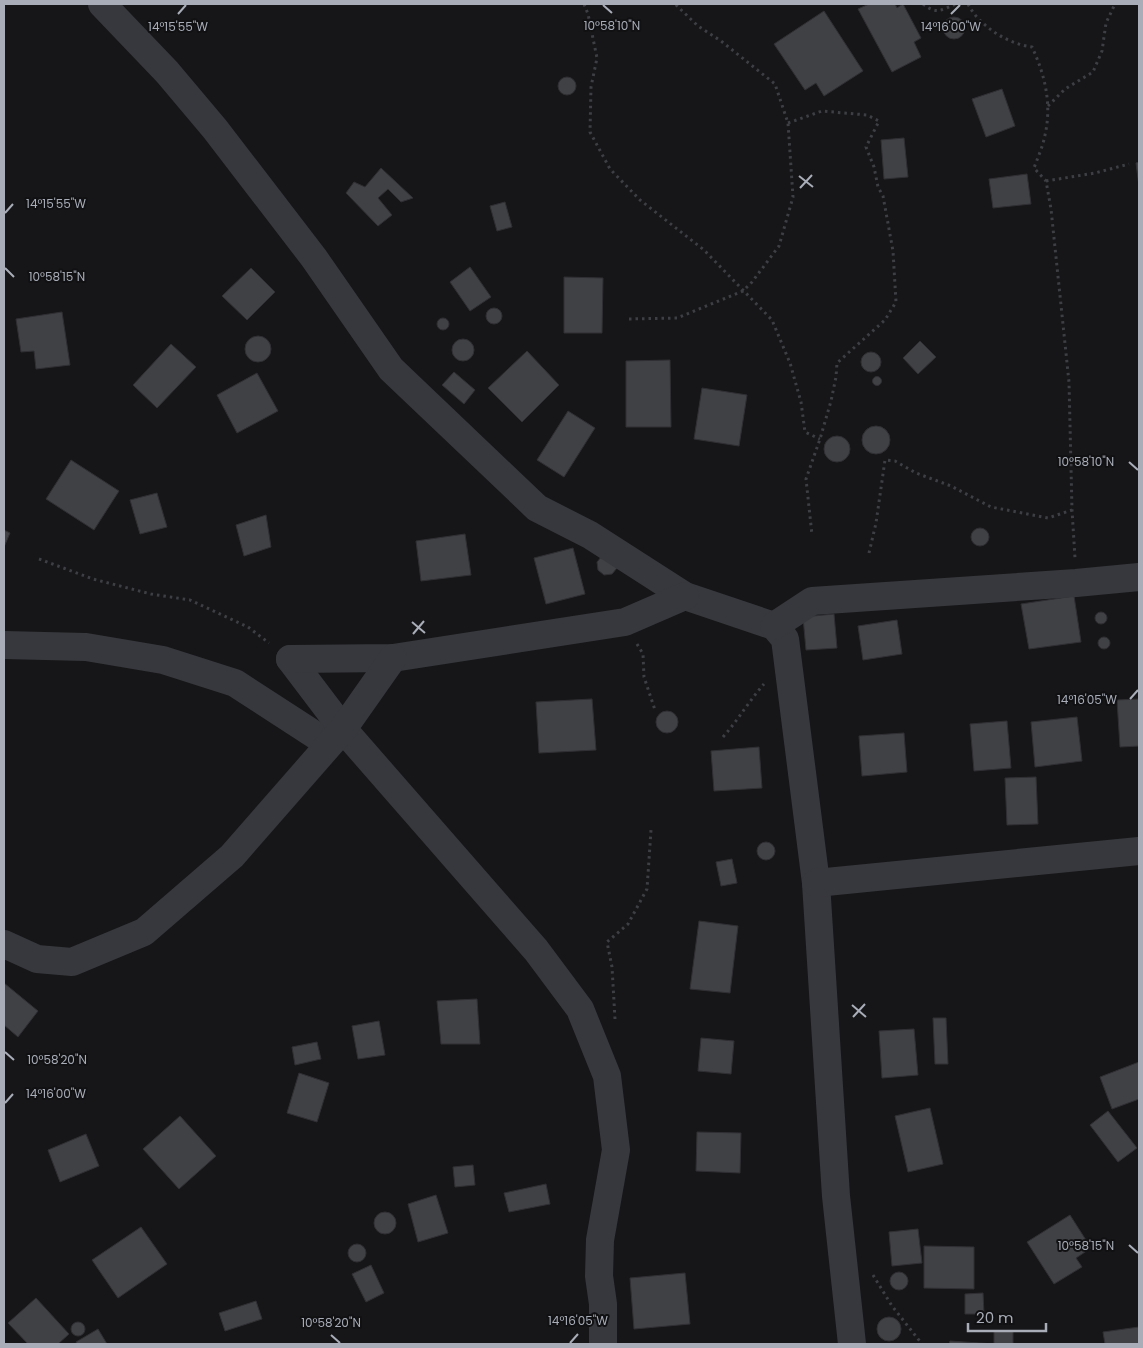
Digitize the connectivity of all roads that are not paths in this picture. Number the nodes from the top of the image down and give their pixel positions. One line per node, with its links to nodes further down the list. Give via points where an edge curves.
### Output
1 (102, 4): 3 (street, via 168,72 215,129 314,258 391,368 537,508 590,535)
2 (1139, 577): 4 (street, via 812,601)
3 (685, 596): 4 (street); 6 (street, via 626,622)
4 (774, 626): 9 (street, via 786,639)
5 (4, 644): 7 (street, via 86,647 163,660 235,683)
6 (393, 658): 7 (street); 7 (street, via 290,659)
7 (336, 737): 10 (street, via 232,856 144,932 72,962 37,959); 11 (street, via 536,950 580,1009 607,1076 616,1150 600,1240)
8 (1139, 851): 9 (street)
9 (816, 883): 12 (street, via 836,1196)
10 (4, 944)
11 (603, 1344)
12 (852, 1344)

